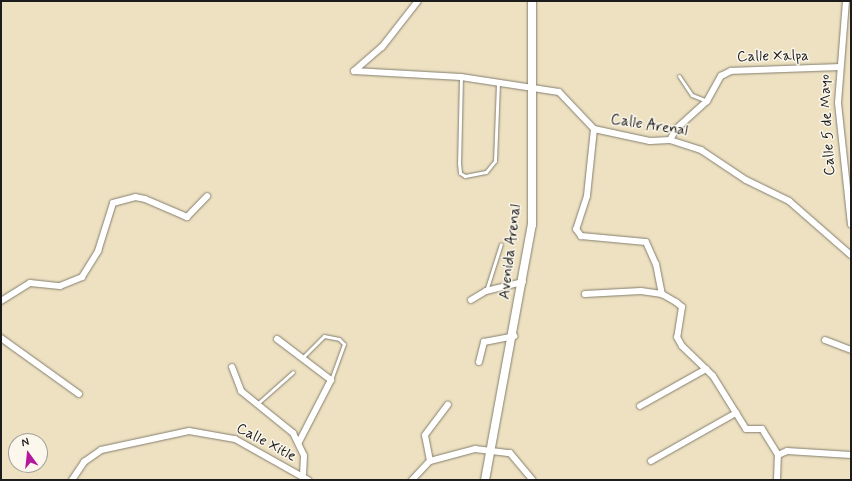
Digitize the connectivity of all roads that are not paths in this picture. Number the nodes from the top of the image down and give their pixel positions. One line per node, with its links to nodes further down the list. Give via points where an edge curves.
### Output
1 (418, 1): 6 (street, Calle Arenal, via 382,47 354,71)
2 (532, 1): 8 (street, Avenida Arenal)
3 (846, 1): 4 (street, Calle 5 de Mayo)
4 (838, 67): 9 (street, Calle Xalpa, via 731,71 721,76); 13 (street, Calle 5 de Mayo, via 838,103)
5 (678, 76): 9 (lane, via 692,95)
6 (461, 77): 7 (street, Calle Arenal); 7 (lane, via 459,163 460,173 465,176 486,172 495,161)
7 (498, 83): 8 (street, Calle Arenal)
8 (534, 87): 10 (street, Calle Arenal, via 559,92); 16 (street, Avenida Arenal, via 532,225)
9 (707, 100): 11 (street, Calle Xalpa, via 676,129)
10 (594, 129): 11 (street, Calle Arenal, via 650,141); 19 (street, via 587,196 576,228 581,236 646,242 656,264)
11 (670, 140): 15 (street, Calle Arenal, via 700,150 746,180 789,201)
12 (207, 196): 21 (street, via 187,217 145,199 135,198 114,203 98,250 82,277 60,286 30,283)
13 (851, 220)
14 (501, 244): 17 (lane)
15 (851, 255)
16 (523, 282): 17 (street); 22 (street, Avenida Arenal)
17 (486, 291): 20 (street)
18 (585, 294): 19 (street)
19 (662, 294): 30 (street, via 682,307 677,337)
20 (470, 300)
21 (1, 301)
22 (514, 336): 28 (street, via 484,342); 39 (street, Avenida Arenal)
23 (1, 338): 33 (street)
24 (277, 339): 27 (street)
25 (825, 340): 26 (street)
26 (851, 350)
27 (302, 358): 32 (street); 32 (lane, via 324,336 339,339 344,344)
28 (478, 362)
29 (232, 367): 34 (street, via 241,391)
30 (706, 369): 36 (street); 37 (street)
31 (293, 372): 34 (lane)
32 (331, 380): 38 (street)
33 (80, 394)
34 (257, 404): 38 (street, via 293,432)
35 (448, 405): 42 (street, via 425,436)
36 (640, 406)
37 (736, 413): 40 (street, via 746,428 762,429); 43 (street)
38 (299, 442): 44 (street, via 304,456)
39 (492, 450): 42 (street, via 457,452); 47 (street, Avenida Arenal); 48 (street, via 510,453)
40 (778, 455): 41 (street, via 787,451); 49 (street)
41 (851, 455)
42 (430, 461): 46 (street)
43 (651, 461)
44 (305, 478): 45 (street, Calle Xitle, via 235,439 211,433 178,432 116,445 92,455)
45 (72, 480)
46 (412, 480)
47 (486, 480)
48 (533, 480)
49 (777, 480)

